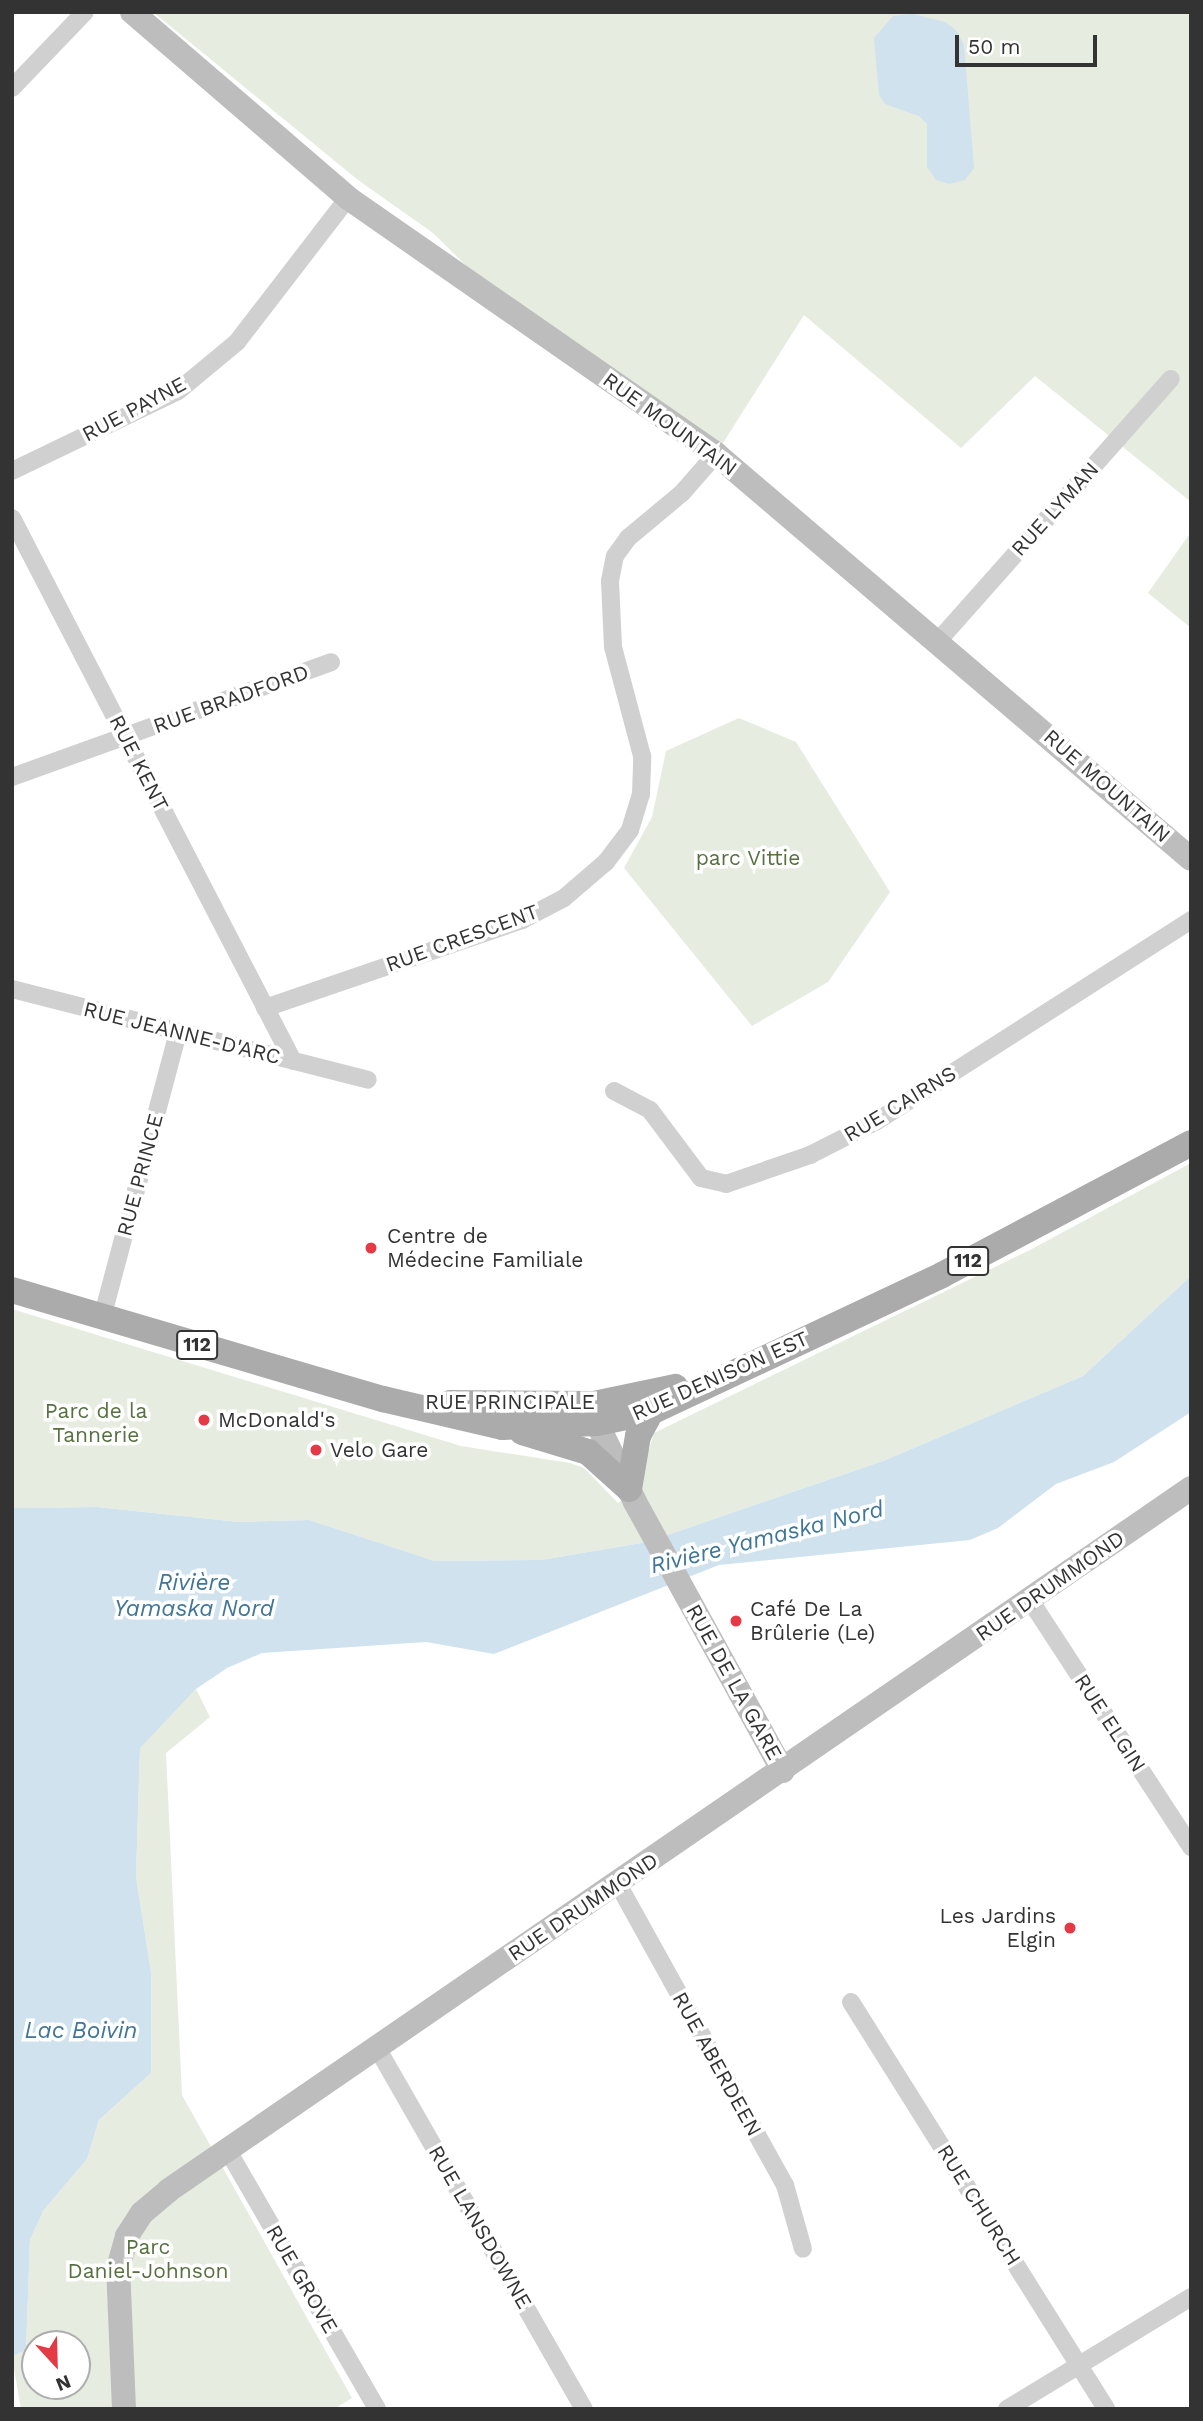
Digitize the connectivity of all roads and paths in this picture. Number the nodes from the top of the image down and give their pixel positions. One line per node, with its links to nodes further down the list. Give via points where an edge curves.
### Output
1 (85, 12): 3 (street)
2 (132, 12): 4 (street, RUE MOUNTAIN)
3 (12, 88)
4 (348, 198): 6 (street, RUE MOUNTAIN); 7 (street, RUE PAYNE, via 237,342 178,391)
5 (1171, 379): 9 (street, RUE LYMAN)
6 (716, 454): 9 (street, RUE MOUNTAIN); 16 (street, RUE CRESCENT, via 615,556 610,581 612,647 642,756 641,794 630,830 606,862 564,898 522,920)
7 (12, 471)
8 (12, 518): 11 (street, RUE KENT)
9 (939, 640): 13 (street, RUE MOUNTAIN)
10 (331, 663): 11 (street, RUE BRADFORD)
11 (125, 737): 12 (street, RUE BRADFORD); 16 (street, RUE KENT)
12 (12, 777)
13 (1191, 859)
14 (1191, 920): 20 (street, RUE CAIRNS, via 877,1121 810,1156 726,1184 701,1178 650,1110)
15 (12, 989): 17 (street, RUE JEANNE-D'ARC)
16 (265, 1007): 18 (street, RUE JEANNE-D'ARC)
17 (178, 1032): 18 (street, RUE JEANNE-D'ARC); 23 (street, RUE PRINCE)
18 (293, 1061): 19 (street)
19 (368, 1080)
20 (614, 1091)
21 (1191, 1143): 24 (main road, RUE DENISON EST / 112, via 942,1275)
22 (12, 1290): 23 (main road, RUE DENISON EST / 112)
23 (102, 1318): 25 (main road, RUE DENISON EST / 112)
24 (741, 1368): 26 (main road, RUE DENISON EST / 112); 27 (main road, RUE PRINCIPALE)
25 (401, 1402): 27 (main road, RUE PRINCIPALE); 28 (main road, RUE DENISON EST / 112)
26 (651, 1412): 27 (main road, RUE DENISON EST / 112); 30 (main road, via 638,1436)
27 (596, 1414): 28 (main road, RUE DENISON EST / 112); 30 (street, RUE DE LA GARE)
28 (502, 1427): 30 (main road, via 588,1452)
29 (1191, 1488): 31 (street, RUE DRUMMOND)
30 (632, 1496): 32 (street, RUE DE LA GARE)
31 (1030, 1600): 32 (street, RUE DRUMMOND); 33 (street, RUE ELGIN)
32 (783, 1771): 34 (street, RUE DRUMMOND)
33 (1191, 1847)
34 (618, 1884): 36 (street, RUE DRUMMOND); 38 (street, RUE ABERDEEN, via 785,2185)
35 (851, 2002): 40 (street, RUE CHURCH)
36 (376, 2046): 37 (street, RUE DRUMMOND); 43 (street, RUE LANSDOWNE)
37 (228, 2149): 41 (street, RUE DRUMMOND, via 142,2213 127,2236 118,2268); 42 (street, RUE GROVE)
38 (803, 2249)
39 (1191, 2297): 40 (street)
40 (1079, 2365): 44 (street); 45 (street, RUE CHURCH)
41 (124, 2409)
42 (377, 2409)
43 (584, 2409)
44 (1007, 2409)
45 (1106, 2409)

